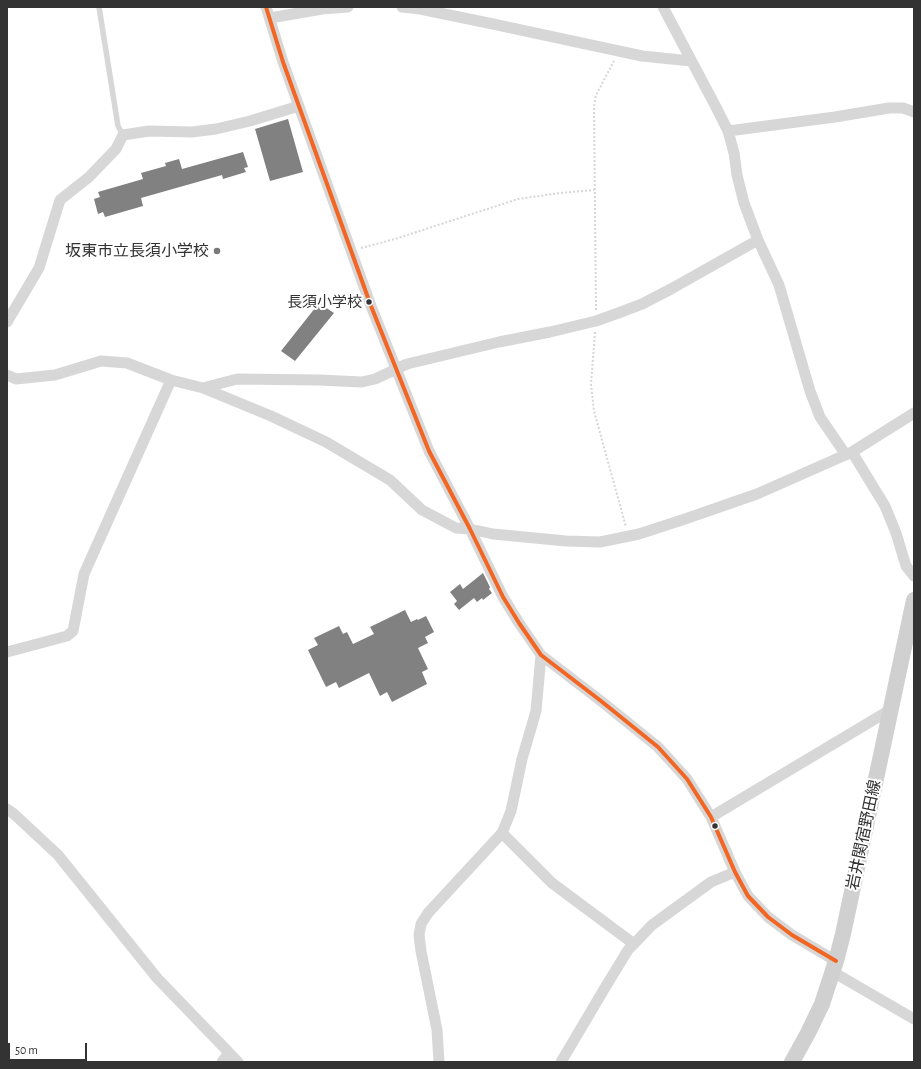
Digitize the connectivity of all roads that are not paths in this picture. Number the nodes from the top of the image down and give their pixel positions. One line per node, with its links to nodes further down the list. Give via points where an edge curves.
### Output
1 (99, 7): 10 (lane, via 118,126)
2 (348, 7): 5 (street)
3 (402, 7): 6 (street, via 642,56)
4 (663, 7): 6 (street)
5 (268, 12): 7 (street)
6 (691, 61): 9 (street)
7 (299, 106): 10 (street, via 216,129 192,132 149,131); 13 (street, via 370,306)
8 (914, 112): 9 (street, via 903,108 889,108)
9 (728, 131): 11 (street, via 744,203)
10 (123, 135): 12 (street, via 116,149 89,177 60,200 39,268)
11 (758, 240): 13 (street, via 642,304 596,321 484,345); 18 (street, via 780,285 820,417)
12 (7, 322)
13 (396, 369): 16 (street, via 362,382 237,379); 19 (street, via 429,451)
14 (7, 375): 15 (street, via 16,379 55,376 101,361 127,363)
15 (171, 380): 16 (street); 22 (street, via 84,574 73,631 68,636)
16 (203, 388): 19 (street, via 326,442 390,480 422,510 456,528)
17 (914, 412): 18 (street)
18 (849, 453): 19 (street, via 758,494 679,522 600,542 493,534); 20 (street, via 885,506 906,566)
19 (470, 529): 23 (street, via 503,596)
20 (914, 576)
21 (914, 604): 24 (main road, 岩井関宿野田線)
22 (7, 652)
23 (541, 655): 26 (street, via 658,747 687,779); 27 (street, via 536,711 511,811)
24 (890, 710): 26 (street); 30 (main road, 岩井関宿野田線)
25 (7, 809): 32 (street, via 58,855 157,978)
26 (711, 817): 28 (street)
27 (502, 833): 29 (street, via 552,883); 35 (street, via 428,913 421,924 421,951 437,1030)
28 (735, 872): 29 (street, via 712,882 658,920); 30 (street, via 748,896 768,916)
29 (634, 944): 36 (street)
30 (835, 967): 31 (street); 37 (main road, 岩井関宿野田線, via 822,1004)
31 (914, 1019)
32 (229, 1053): 33 (street); 34 (street)
33 (222, 1062)
34 (238, 1062)
35 (439, 1062)
36 (561, 1062)
37 (792, 1062)

